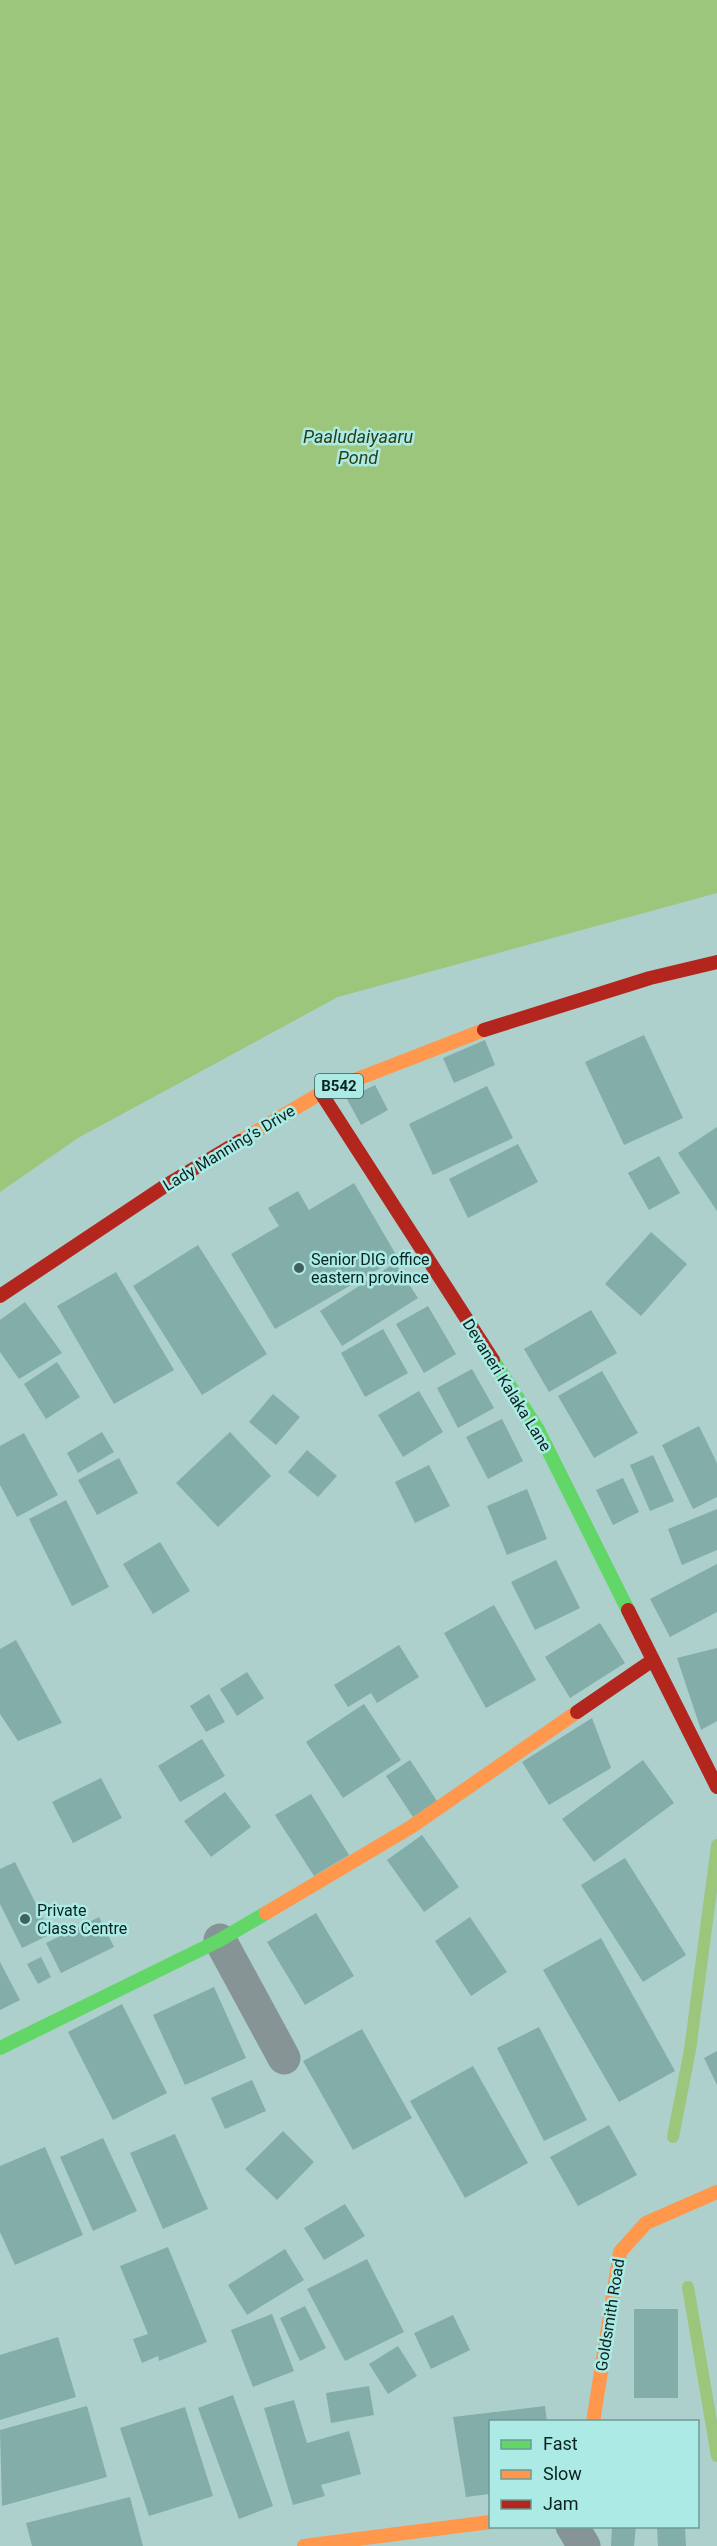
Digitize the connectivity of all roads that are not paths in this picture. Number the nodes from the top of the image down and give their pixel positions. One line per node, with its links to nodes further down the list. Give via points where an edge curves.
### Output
1 (717, 962): 2 (street, Lady Manning’s Drive / B542, via 650,978 460,1038)
2 (321, 1093): 3 (street, Lady Manning’s Drive / B542, via 165,1186); 4 (street, Devaneri Kalaka Lane, via 537,1428)
3 (0, 1296)
4 (653, 1660): 5 (street, Devaneri Kalaka Lane); 6 (street, via 411,1827)
5 (717, 1787)
6 (220, 1940): 7 (street); 8 (street)
7 (0, 2048)
8 (284, 2058)
9 (717, 2192): 10 (street, Goldsmith Road, via 646,2223 620,2252)
10 (593, 2420)
11 (489, 2522): 13 (street)
12 (573, 2528): 14 (street)
13 (304, 2546)
14 (584, 2546)

